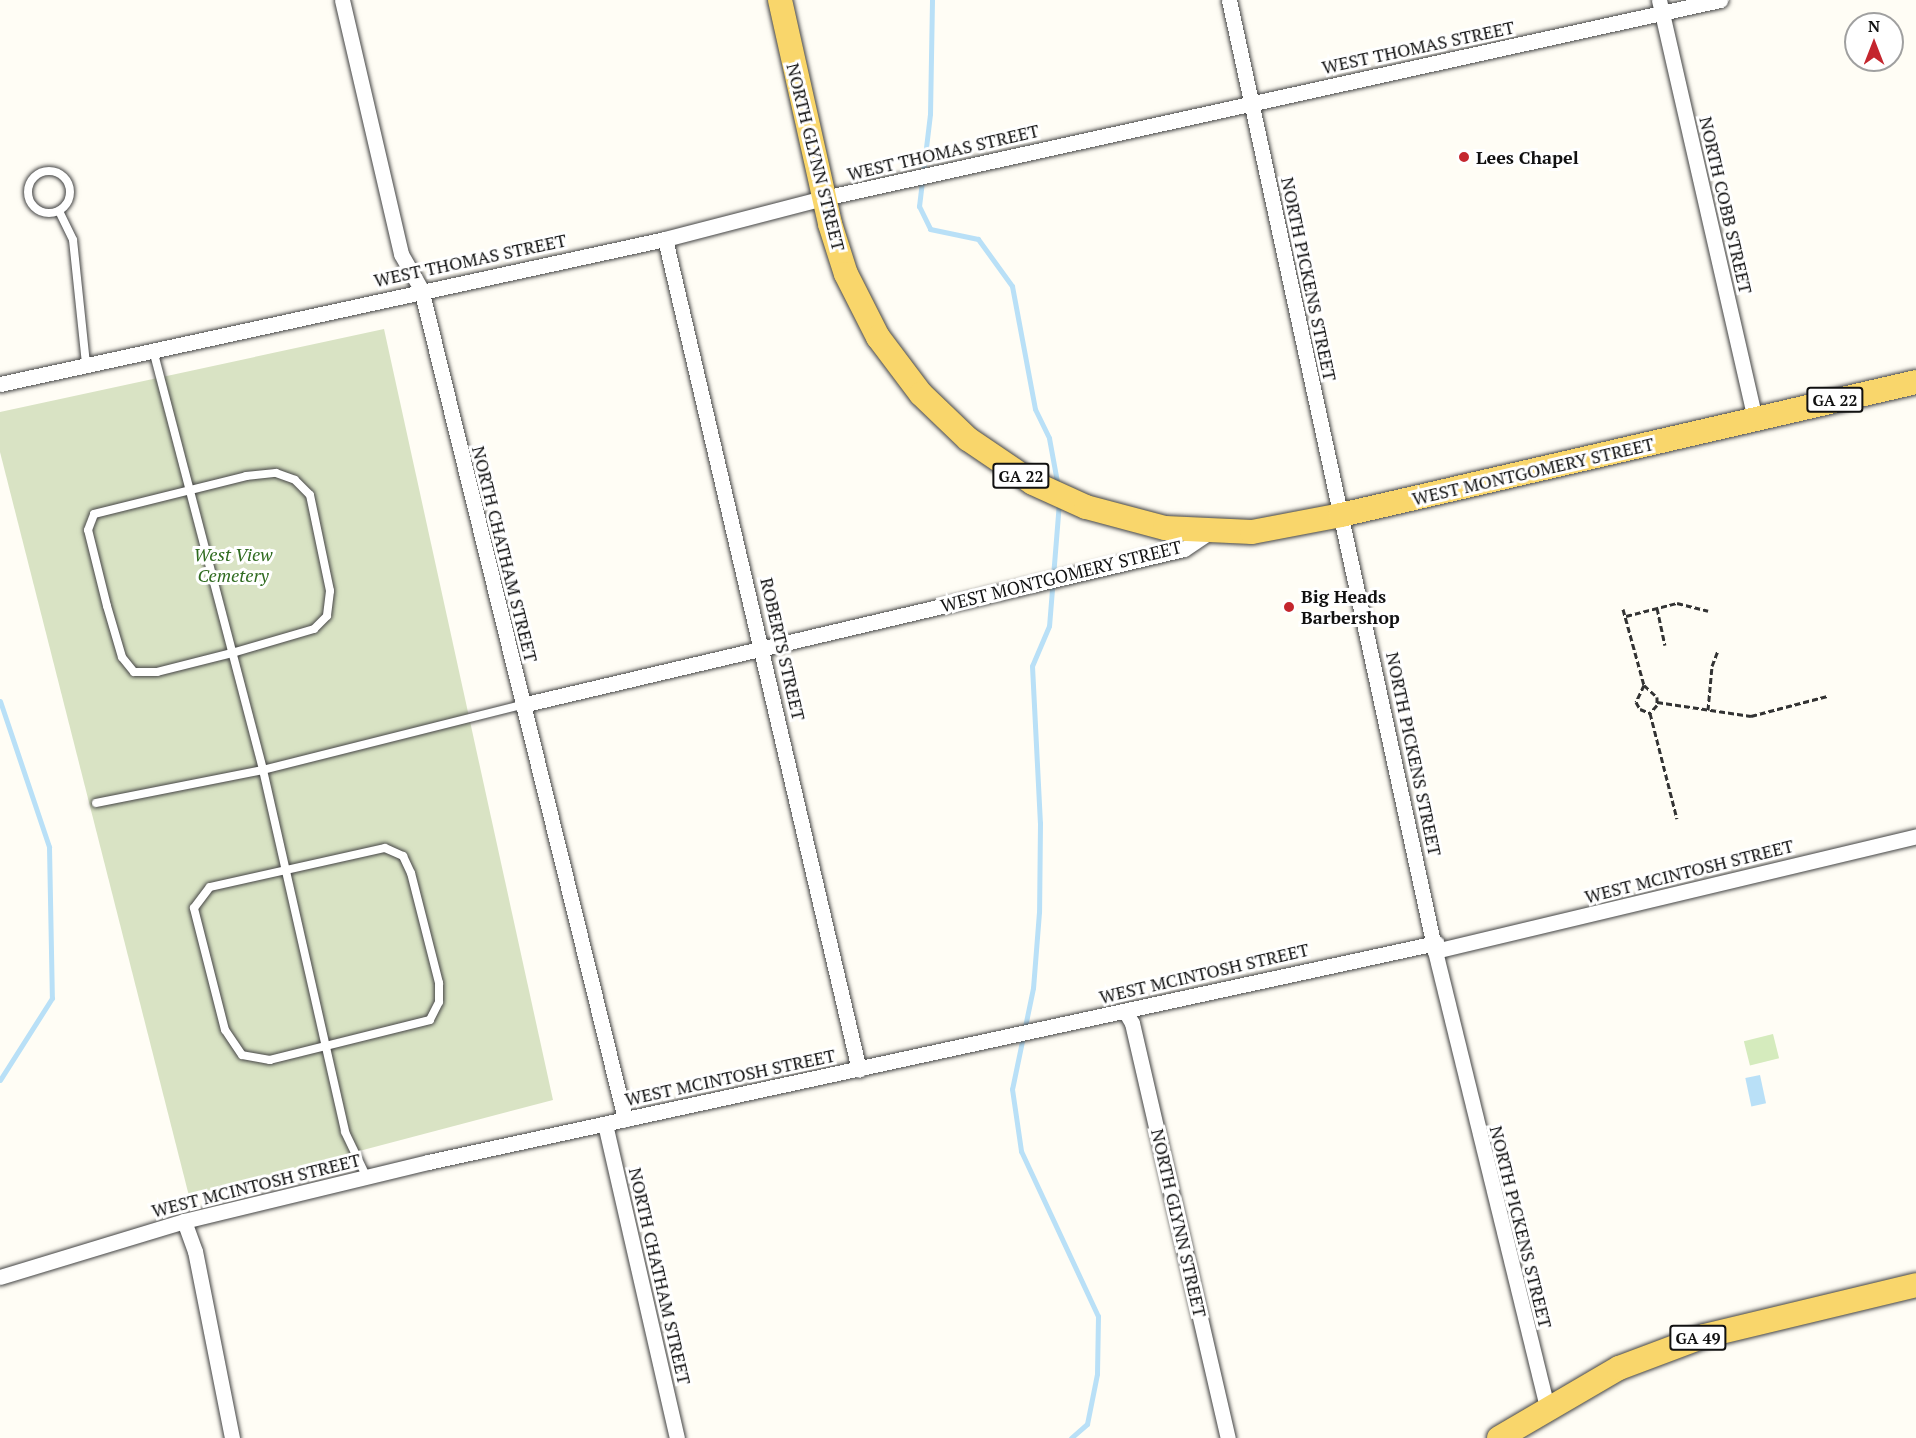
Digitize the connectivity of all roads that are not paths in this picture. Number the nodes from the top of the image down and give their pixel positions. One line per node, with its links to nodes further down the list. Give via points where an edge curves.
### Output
1 (342, 0): 10 (street, NORTH CHATHAM STREET, via 401,254)
2 (780, 0): 7 (main road, NORTH GLYNN STREET / GA 22)
3 (1229, 0): 6 (street, NORTH PICKENS STREET)
4 (1720, 0): 5 (street, WEST THOMAS STREET)
5 (1660, 7): 6 (street, WEST THOMAS STREET); 15 (street, NORTH COBB STREET)
6 (1252, 103): 7 (street, WEST THOMAS STREET); 17 (street, NORTH PICKENS STREET)
7 (824, 198): 9 (street, WEST THOMAS STREET); 18 (main road, NORTH GLYNN STREET / GA 22, via 846,274 878,337 921,394 968,439 1025,478 1086,507 1148,525)
8 (59, 211): 8 (lane, via 69,198 68,182 56,171 39,173 28,185 30,202 43,212); 12 (lane, via 73,240)
9 (665, 239): 10 (street, WEST THOMAS STREET); 19 (street, ROBERTS STREET)
10 (421, 289): 11 (street, WEST THOMAS STREET); 21 (street, NORTH CHATHAM STREET)
11 (153, 348): 12 (street, WEST THOMAS STREET); 16 (lane)
12 (86, 363): 14 (street, WEST THOMAS STREET)
13 (1916, 382): 15 (main road, WEST MONTGOMERY STREET / GA 22)
14 (0, 384)
15 (1755, 419): 17 (main road, WEST MONTGOMERY STREET / GA 22)
16 (189, 489): 20 (lane); 20 (lane, via 276,473 295,480 310,495 330,591 327,615 314,629); 20 (lane, via 94,514 88,530 107,606 122,657 134,672 157,672)
17 (1341, 515): 18 (main road, WEST MONTGOMERY STREET / GA 22, via 1252,532); 26 (street, NORTH PICKENS STREET)
18 (1211, 531): 19 (street, WEST MONTGOMERY STREET, via 1184,549)
19 (762, 648): 21 (street, WEST MONTGOMERY STREET); 29 (street, ROBERTS STREET)
20 (232, 653): 22 (lane)
21 (522, 705): 22 (lane); 30 (street, NORTH CHATHAM STREET)
22 (263, 770): 23 (lane); 25 (lane)
23 (96, 803)
24 (1916, 836): 26 (street, WEST MCINTOSH STREET, via 1463,948)
25 (286, 871): 28 (lane); 28 (lane, via 210,887 194,908 210,982 225,1030 242,1054 270,1060); 28 (lane, via 385,848 403,856 411,873 439,984 439,1002 430,1020)
26 (1436, 947): 27 (street, WEST MCINTOSH STREET); 36 (street, NORTH PICKENS STREET)
27 (1125, 1011): 29 (street, WEST MCINTOSH STREET); 39 (street, NORTH GLYNN STREET, via 1132,1023)
28 (327, 1049): 32 (lane, via 345,1132)
29 (859, 1070): 30 (street, WEST MCINTOSH STREET)
30 (625, 1119): 31 (street, WEST MCINTOSH STREET)
31 (605, 1124): 32 (street, WEST MCINTOSH STREET); 38 (street, NORTH CHATHAM STREET)
32 (367, 1178): 33 (street, WEST MCINTOSH STREET)
33 (184, 1221): 34 (street, WEST MCINTOSH STREET); 37 (street, via 195,1251)
34 (0, 1277)
35 (1916, 1285): 36 (main road, GA 49, via 1704,1336 1619,1368)
36 (1547, 1408): 40 (main road, GA 49)
37 (232, 1438)
38 (677, 1438)
39 (1228, 1438)
40 (1499, 1438)

